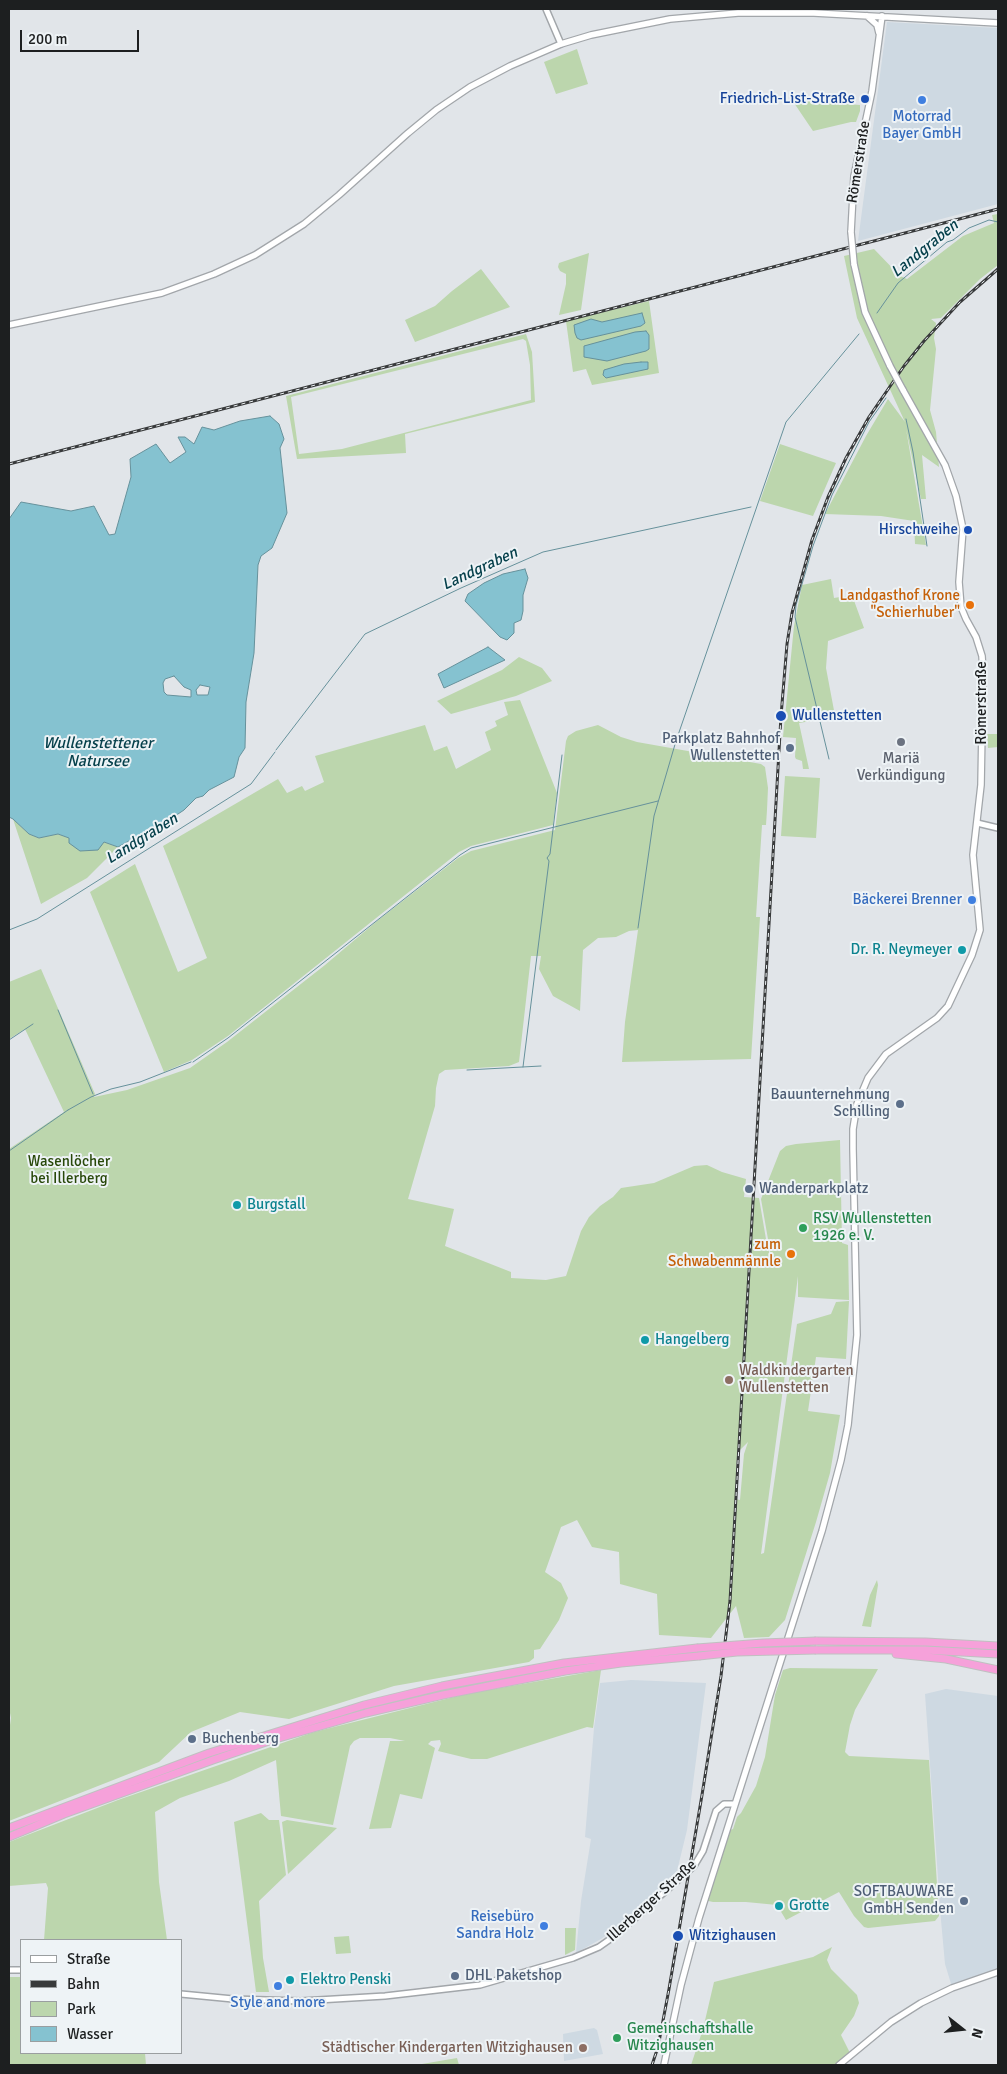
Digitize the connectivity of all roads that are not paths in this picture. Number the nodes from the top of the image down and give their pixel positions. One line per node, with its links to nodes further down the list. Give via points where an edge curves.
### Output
1 (546, 9): 6 (street)
2 (864, 15): 3 (main road); 5 (main road, via 877,25); 6 (main road, via 738,13 670,18)
3 (882, 16): 4 (main road); 5 (main road, Römerstraße)
4 (998, 22)
5 (880, 37): 8 (main road, Römerstraße, bridge, via 854,176 851,232 854,264 865,312 890,366 945,466 956,496 963,529 959,597 980,646 984,672)
6 (561, 44): 7 (main road, via 491,75 436,110 304,224 255,255 162,292)
7 (9, 325)
8 (977, 823): 9 (street); 15 (main road, Römerstraße, via 973,855 980,930 972,955 943,1012 886,1054 868,1078 857,1104 853,1129 856,1360 848,1425 822,1531)
9 (998, 828)
10 (998, 1646): 14 (highway, bridge, via 816,1641 697,1648 573,1662 471,1680)
11 (854, 1649): 12 (highway); 13 (highway, via 938,1658); 14 (highway, bridge, via 738,1652 621,1663 473,1688)
12 (998, 1654)
13 (998, 1670)
14 (458, 1687): 16 (highway, via 364,1705 270,1733); 17 (highway, via 272,1740 149,1782)
15 (734, 1804): 19 (street, Illerberger Straße, via 724,1804 716,1811 703,1851 694,1866 616,1935 587,1953 480,1985 385,1996 301,2001); 20 (main road, Römerstraße, via 681,1985)
16 (9, 1828)
17 (9, 1837)
18 (998, 1972): 21 (main road, via 921,2002)
19 (182, 1994)
20 (664, 2065)
21 (839, 2065)

